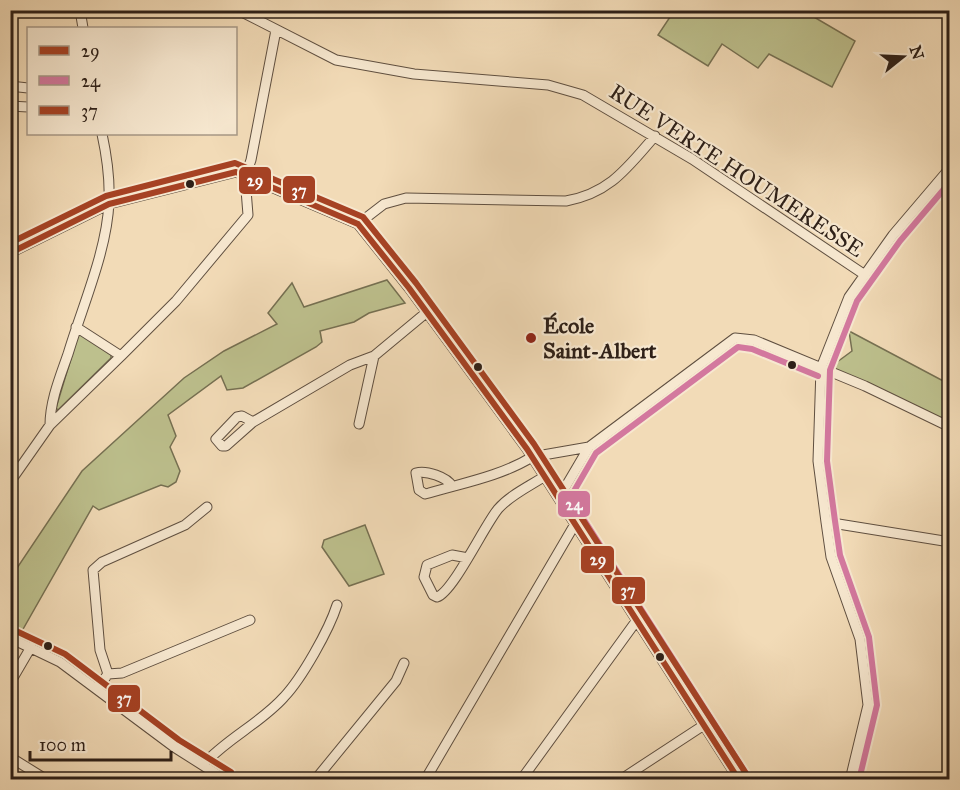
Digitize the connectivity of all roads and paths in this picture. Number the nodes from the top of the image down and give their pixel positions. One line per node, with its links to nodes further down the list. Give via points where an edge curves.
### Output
1 (80, 10): 3 (street)
2 (238, 10): 4 (street, RUE VERTE HOUMERESSE)
3 (83, 27)
4 (276, 30): 10 (street, RUE VERTE HOUMERESSE, via 336,60 414,74 503,79 570,90); 12 (street)
5 (10, 86): 6 (street)
6 (27, 88)
7 (10, 106): 8 (street)
8 (27, 107)
9 (102, 135): 15 (street, via 109,168)
10 (655, 136): 16 (street, via 607,187 587,197 566,201 406,198 384,204); 18 (street, RUE VERTE HOUMERESSE)
11 (950, 168): 13 (street)
12 (245, 177): 15 (street, via 236,172); 16 (street); 21 (street, via 248,215 176,301)
13 (935, 186): 14 (street); 18 (street)
14 (950, 192)
15 (109, 204): 17 (street); 20 (street, via 100,250)
16 (358, 225): 19 (street)
17 (10, 253)
18 (865, 275): 23 (street, via 849,297)
19 (427, 312): 22 (street); 29 (street)
20 (76, 327): 21 (street); 26 (street, via 50,410)
21 (121, 356): 26 (street)
22 (374, 356): 24 (street, via 350,365); 25 (street)
23 (821, 368): 27 (street); 28 (street, via 754,340 735,338); 35 (street, via 818,461)
24 (253, 422)
25 (359, 424)
26 (50, 425): 31 (street)
27 (950, 427)
28 (589, 447): 29 (street); 33 (street)
29 (533, 458): 30 (street); 32 (street, via 514,468)
30 (545, 476): 33 (street); 38 (street, via 500,507)
31 (10, 482)
32 (452, 486)
33 (559, 498): 36 (street)
34 (207, 507): 45 (street, via 185,525 102,562 93,570 100,650)
35 (826, 522): 37 (street); 58 (street, via 831,556 860,639 868,705)
36 (575, 524): 41 (street); 54 (street)
37 (950, 542)
38 (468, 558): 38 (street, via 445,592 433,595 424,577 427,565 452,555)
39 (337, 605): 50 (street, via 332,621 284,697)
40 (250, 620): 45 (street, via 122,674)
41 (637, 620): 48 (street); 55 (street)
42 (10, 638): 43 (street)
43 (31, 647): 46 (street); 47 (street, via 60,662)
44 (404, 663): 53 (street, via 396,681)
45 (108, 674): 47 (street)
46 (10, 683)
47 (97, 690): 50 (street)
48 (704, 725): 56 (street); 57 (street)
49 (10, 757): 51 (street)
50 (203, 765): 52 (street)
51 (47, 780)
52 (226, 780)
53 (315, 780)
54 (425, 780)
55 (521, 780)
56 (620, 780)
57 (739, 780)
58 (850, 780)

